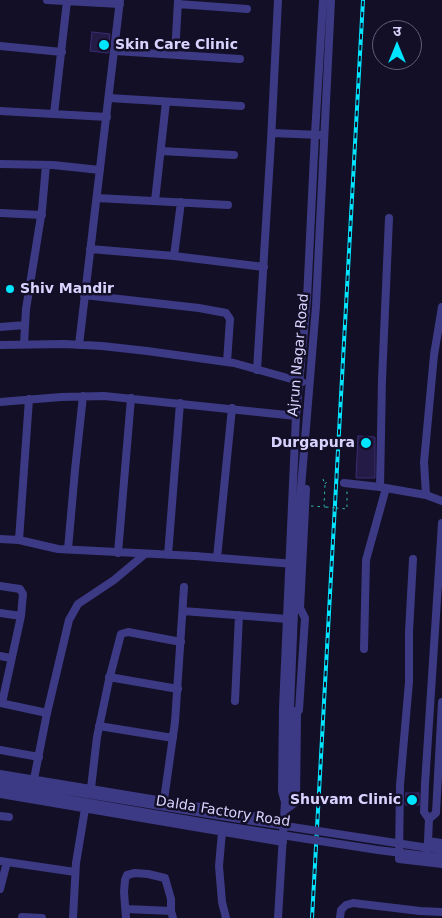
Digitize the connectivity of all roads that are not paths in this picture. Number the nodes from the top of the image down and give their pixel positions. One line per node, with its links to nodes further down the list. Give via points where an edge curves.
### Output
1 (47, 0): 5 (street)
2 (278, 0): 20 (street)
3 (323, 0): 21 (street, Ajrun Nagar Road)
4 (331, 0): 22 (street, Ajrun Nagar Road)
5 (67, 1): 6 (street); 11 (street)
6 (120, 2): 10 (street)
7 (178, 2): 8 (street); 12 (street)
8 (247, 9)
9 (0, 46): 11 (street)
10 (115, 51): 12 (street); 14 (street)
11 (62, 52): 18 (street)
12 (175, 54): 13 (street)
13 (240, 58)
14 (109, 98): 15 (street); 19 (street)
15 (166, 102): 16 (street); 23 (street)
16 (242, 106)
17 (0, 111): 18 (street)
18 (54, 114): 19 (street)
19 (107, 117): 27 (street)
20 (272, 133): 21 (street); 37 (street)
21 (314, 134): 22 (street); 48 (street, Ajrun Nagar Road, via 307,299)
22 (323, 135): 49 (street, Ajrun Nagar Road)
23 (161, 150): 24 (street); 29 (street)
24 (234, 155)
25 (0, 164): 26 (street)
26 (46, 165): 27 (street); 33 (street)
27 (100, 170): 28 (street)
28 (97, 198): 29 (street); 35 (street)
29 (155, 201): 30 (street)
30 (181, 202): 31 (street); 36 (street)
31 (228, 205)
32 (0, 213): 33 (street)
33 (42, 215): 40 (street)
34 (389, 218): 59 (street, via 382,380)
35 (90, 249): 36 (street); 38 (street)
36 (174, 256): 37 (street)
37 (264, 267): 47 (street)
38 (84, 295): 45 (street); 46 (street, via 226,313 230,319)
39 (442, 307): 42 (street)
40 (25, 325): 41 (street); 44 (street)
41 (0, 327)
42 (440, 329): 60 (street, via 424,462)
43 (0, 344): 44 (street)
44 (24, 344): 45 (street)
45 (79, 345): 46 (street)
46 (227, 362): 47 (street)
47 (258, 370): 48 (street)
48 (299, 382): 49 (street); 56 (street, Ajrun Nagar Road)
49 (310, 384): 71 (street, Ajrun Nagar Road)
50 (83, 396): 51 (street); 52 (street); 65 (street)
51 (131, 398): 54 (street); 66 (street)
52 (29, 399): 53 (street); 64 (street)
53 (0, 402)
54 (180, 403): 55 (street); 68 (street)
55 (232, 408): 56 (street); 69 (street)
56 (296, 416): 58 (street, Ajrun Nagar Road)
57 (346, 483): 59 (street)
58 (294, 488): 71 (street, Ajrun Nagar Road); 90 (street, via 308,489 300,608 305,618)
59 (383, 488): 60 (street); 80 (street, via 366,560)
60 (426, 495): 61 (street)
61 (442, 501)
62 (442, 523): 108 (street, via 425,784 424,812)
63 (0, 539): 64 (street)
64 (19, 540): 65 (street)
65 (68, 549): 66 (street)
66 (118, 552): 67 (street)
67 (145, 554): 68 (street); 89 (street, via 78,604 69,620)
68 (168, 555): 69 (street)
69 (216, 558): 71 (street)
70 (413, 559): 117 (street, via 399,858)
71 (293, 564): 78 (street, Ajrun Nagar Road); 88 (street, Ajrun Nagar Road)
72 (0, 586): 77 (street, via 22,590)
73 (184, 587): 74 (street)
74 (183, 611): 76 (street); 79 (street)
75 (0, 613): 77 (street)
76 (239, 615): 78 (street); 85 (street)
77 (20, 616): 82 (street)
78 (287, 619): 104 (street, Ajrun Nagar Road, via 282,791)
79 (181, 642): 83 (street, via 128,632 122,634); 84 (street)
80 (364, 649)
81 (0, 656): 82 (street)
82 (10, 658): 87 (street)
83 (110, 677): 84 (street); 91 (street)
84 (178, 689): 92 (street)
85 (235, 701)
86 (442, 702): 101 (street)
87 (1, 703): 89 (street)
88 (290, 708): 90 (street); 104 (street, Ajrun Nagar Road, via 289,790)
89 (47, 713): 94 (street)
90 (297, 713): 104 (street, via 296,802)
91 (100, 726): 92 (street); 100 (street)
92 (173, 738): 103 (street)
93 (0, 750): 94 (street)
94 (39, 757): 96 (street)
95 (0, 774): 96 (street)
96 (34, 779): 100 (street)
97 (0, 780): 99 (street, Dalda Factory Road)
98 (0, 788): 99 (street, Dalda Factory Road)
99 (26, 788): 114 (street, Dalda Factory Road, bridge); 115 (street, Dalda Factory Road, bridge, via 224,826)
100 (91, 788): 103 (street)
101 (440, 791): 108 (street, via 436,813)
102 (0, 794): 105 (street)
103 (164, 800): 109 (street)
104 (285, 806): 109 (street, Ajrun Nagar Road)
105 (86, 809): 110 (street); 119 (street)
106 (0, 816): 107 (street)
107 (9, 817)
108 (429, 819): 111 (street)
109 (284, 821): 112 (street, Ajrun Nagar Road)
110 (222, 832): 112 (street); 128 (street, via 219,866)
111 (428, 841): 113 (street); 117 (street)
112 (283, 842): 129 (street, Ajrun Nagar Road)
113 (442, 843)
114 (442, 850)
115 (442, 858)
116 (4, 862): 119 (street); 120 (street)
117 (425, 862): 118 (street)
118 (442, 864)
119 (75, 872): 126 (street)
120 (0, 889)
121 (126, 909): 123 (street); 123 (street, via 127,875 148,874 165,878); 127 (street)
122 (442, 912): 130 (street, via 346,904)
123 (172, 915)
124 (22, 917): 125 (street)
125 (42, 918)
126 (73, 918)
127 (126, 918)
128 (226, 918)
129 (278, 918)
130 (340, 918)

